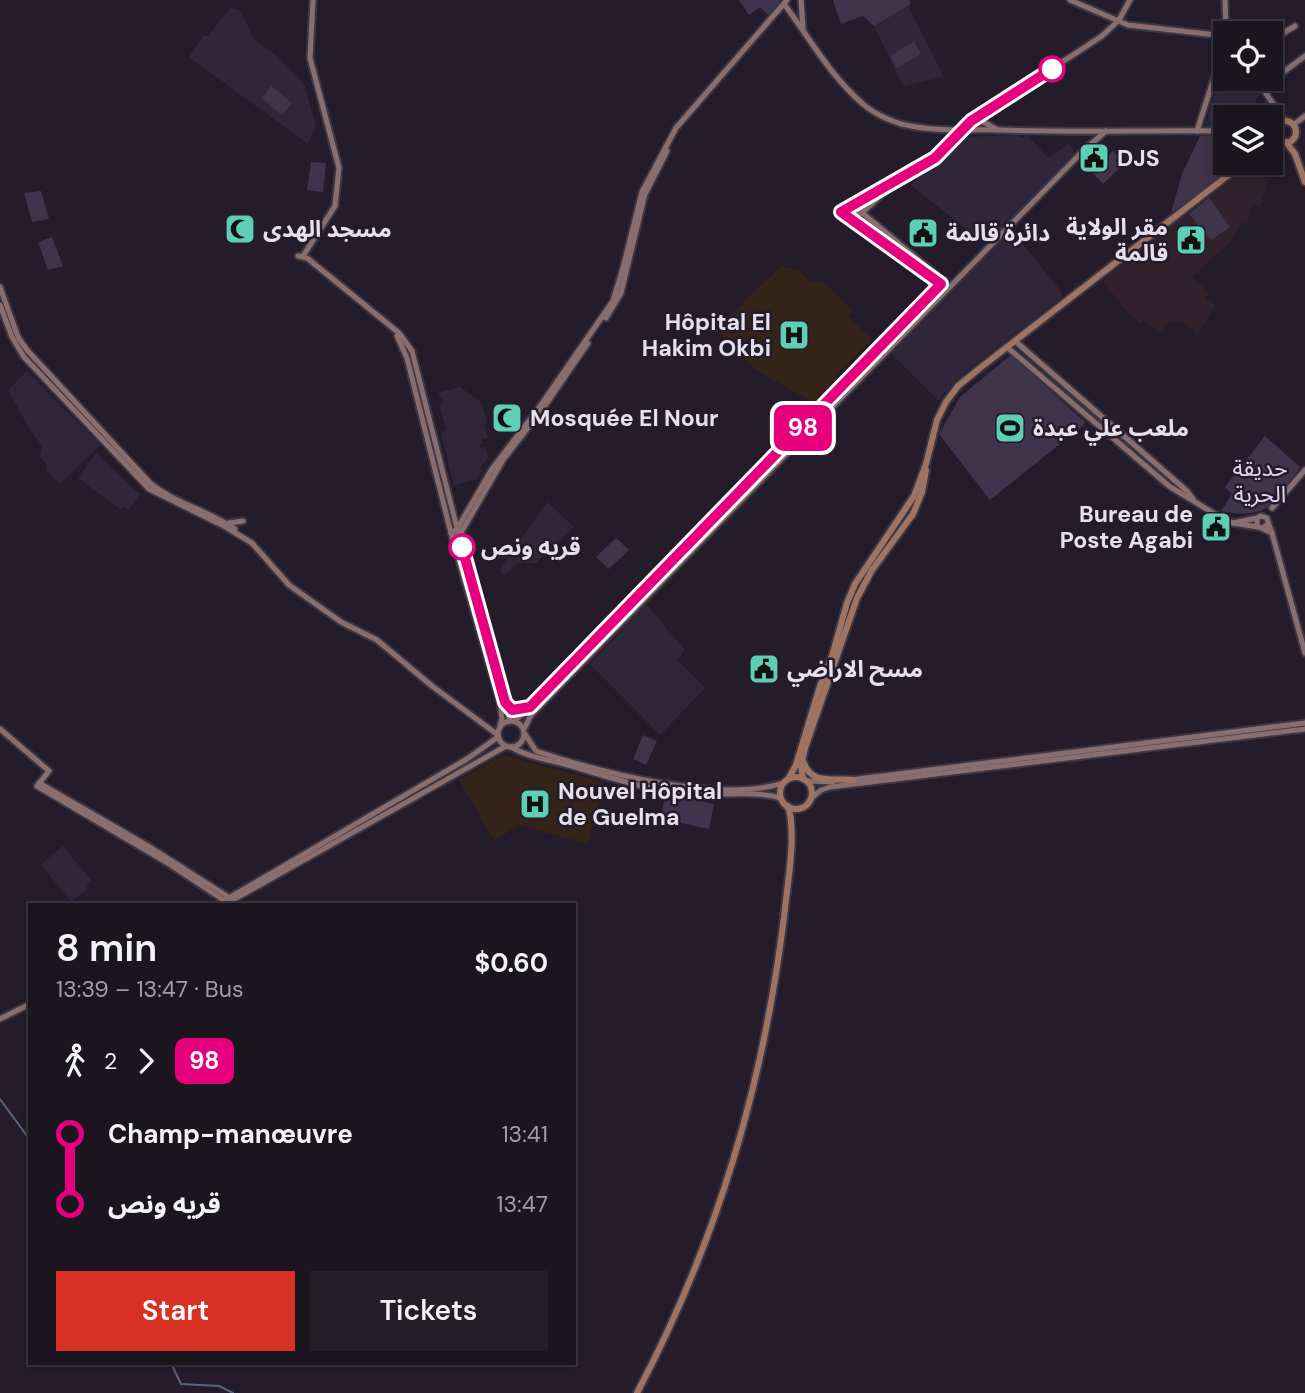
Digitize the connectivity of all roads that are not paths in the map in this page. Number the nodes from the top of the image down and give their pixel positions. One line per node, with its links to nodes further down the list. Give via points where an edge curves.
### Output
1 (313, 0): 58 (street, via 310,58 339,167 335,206 300,256 393,330 407,358)
2 (802, 0): 10 (street)
3 (1070, 0): 7 (street)
4 (1130, 0): 7 (street)
5 (1225, 0): 8 (street)
6 (785, 2): 10 (street); 24 (street)
7 (1119, 20): 12 (street, via 1128,25); 17 (street, via 1102,36)
8 (1225, 21)
9 (1295, 26): 11 (street)
10 (803, 29): 25 (street, via 832,72 864,106 909,126)
11 (1283, 33)
12 (1213, 34)
13 (1305, 55): 14 (street)
14 (1283, 72)
15 (1213, 81): 30 (street)
16 (1264, 91): 20 (street)
17 (987, 111): 19 (street); 22 (street)
18 (1305, 116): 23 (street)
19 (976, 118): 21 (street); 22 (street)
20 (1285, 121): 23 (main road)
21 (970, 122): 25 (street); 27 (street)
22 (984, 122): 26 (street); 28 (street)
23 (1293, 125): 34 (main road, via 1296,132)
24 (677, 128): 58 (street, via 643,188 613,301 492,469); 60 (street, via 645,194 619,298 503,460)
25 (943, 130): 27 (street); 35 (street)
26 (998, 130): 28 (street); 32 (street)
27 (963, 131): 28 (street); 35 (street)
28 (980, 131)
29 (1106, 131): 30 (street); 32 (street); 36 (street)
30 (1197, 131): 31 (street)
31 (1213, 131)
32 (1079, 132): 36 (street, via 1085,136)
33 (1283, 138): 34 (main road)
34 (1290, 140): 39 (main road)
35 (950, 143): 38 (street, via 935,158)
36 (1083, 151): 44 (street)
37 (1229, 175): 47 (main road)
38 (898, 178): 40 (street); 41 (street)
39 (1305, 182)
40 (854, 206): 41 (street); 42 (street, via 841,212)
41 (863, 212): 42 (street); 43 (street)
42 (850, 219): 43 (street)
43 (942, 283): 44 (street); 63 (street)
44 (948, 287): 69 (street, via 531,715)
45 (0, 288): 54 (street, via 27,350 150,483)
46 (0, 305): 70 (street, via 24,357 149,489 252,543 289,585 341,622 377,640)
47 (1015, 341): 48 (main road); 51 (street)
48 (1007, 347): 49 (main road, via 946,402); 51 (street, via 1169,486)
49 (926, 464): 72 (main road, via 926,480 913,514 857,598); 75 (main road, via 910,504 851,594 796,765)
50 (1305, 470): 52 (street)
51 (1195, 502): 55 (street)
52 (1264, 519): 55 (street); 56 (street); 56 (street, via 1256,522); 59 (street)
53 (243, 520): 54 (street)
54 (226, 523): 57 (street)
55 (1233, 523): 56 (street)
56 (1261, 528): 59 (street)
57 (235, 529)
58 (454, 531): 60 (street); 66 (street, via 499,702)
59 (1272, 533): 61 (street)
60 (459, 536): 62 (street)
61 (1305, 653)
62 (505, 702): 63 (street, via 512,710); 64 (street)
63 (530, 707): 64 (street)
64 (512, 721): 66 (street); 69 (street, via 521,724)
65 (1305, 723): 74 (street)
66 (500, 726): 70 (street)
67 (0, 729): 81 (street, via 49,771 38,785 153,849)
68 (1305, 729): 77 (street, via 830,787)
69 (524, 732): 71 (street, via 520,744); 75 (street, via 536,751 670,785 765,788)
70 (498, 736): 71 (street); 81 (street, via 467,759)
71 (509, 747): 76 (street, via 662,789); 81 (street)
72 (802, 758): 73 (main road); 74 (main road, via 815,778)
73 (805, 780): 74 (street); 75 (main road); 77 (main road)
74 (853, 780)
75 (786, 781): 76 (main road)
76 (781, 798): 78 (main road)
77 (810, 799): 79 (main road)
78 (788, 806): 79 (main road); 80 (main road)
79 (803, 806): 80 (main road)
80 (792, 825): 84 (main road, via 782,935 749,1111 706,1243 664,1343)
81 (227, 901)
82 (28, 1005): 83 (street)
83 (0, 1019)
84 (637, 1393)

